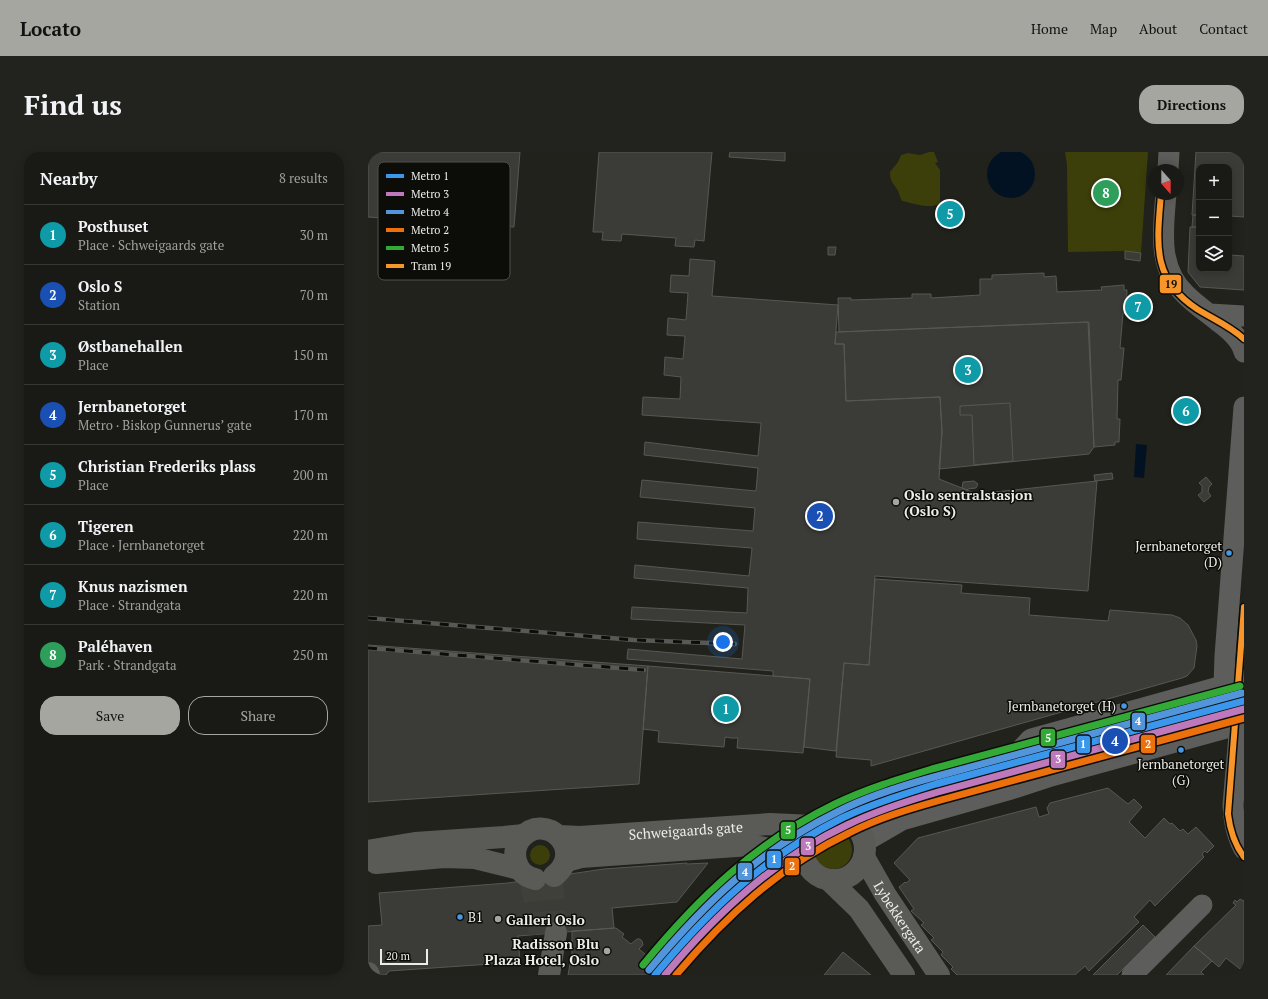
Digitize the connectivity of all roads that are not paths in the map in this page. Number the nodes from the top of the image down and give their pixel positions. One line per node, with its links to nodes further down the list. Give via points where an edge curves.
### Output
1 (1169, 152): 2 (street)
2 (1168, 164)
3 (1165, 200): 4 (street, via 1162,237 1167,267 1181,290)
4 (1210, 314): 5 (street); 6 (street, via 1239,340)
5 (1244, 316)
6 (1244, 352)
7 (1244, 406): 9 (street)
8 (1244, 680): 9 (street)
9 (1224, 685): 10 (street); 11 (street, via 1031,739 1002,770)
10 (1243, 721): 17 (street, via 902,820); 18 (street, via 1233,817 1236,832)
11 (842, 819): 12 (highway, via 822,820); 17 (highway, via 857,828)
12 (813, 826): 14 (highway, Schweigaards gate, via 770,824 580,837); 20 (highway, via 803,842)
13 (524, 835): 14 (highway, Schweigaards gate, via 538,829 546,829); 16 (highway, Schweigaards gate); 22 (highway, via 515,851 516,861)
14 (559, 836): 22 (highway, via 567,852)
15 (368, 841): 16 (highway)
16 (415, 843): 19 (highway, Schweigaards gate)
17 (864, 849): 23 (highway, via 860,866 854,873 838,880); 28 (highway, Lybekkergata, via 885,894)
18 (1244, 849)
19 (368, 851)
20 (804, 859): 22 (highway, Schweigaards gate, via 750,845 581,857); 23 (highway, via 818,876)
21 (368, 864): 22 (highway, Schweigaards gate, via 444,857 476,858)
22 (539, 874)
23 (829, 880): 27 (highway, Lybekkergata, via 859,909)
24 (1202, 905): 29 (street)
25 (548, 934): 26 (highway, via 542,944)
26 (550, 967)
27 (904, 975)
28 (939, 975)
29 (1132, 975)

